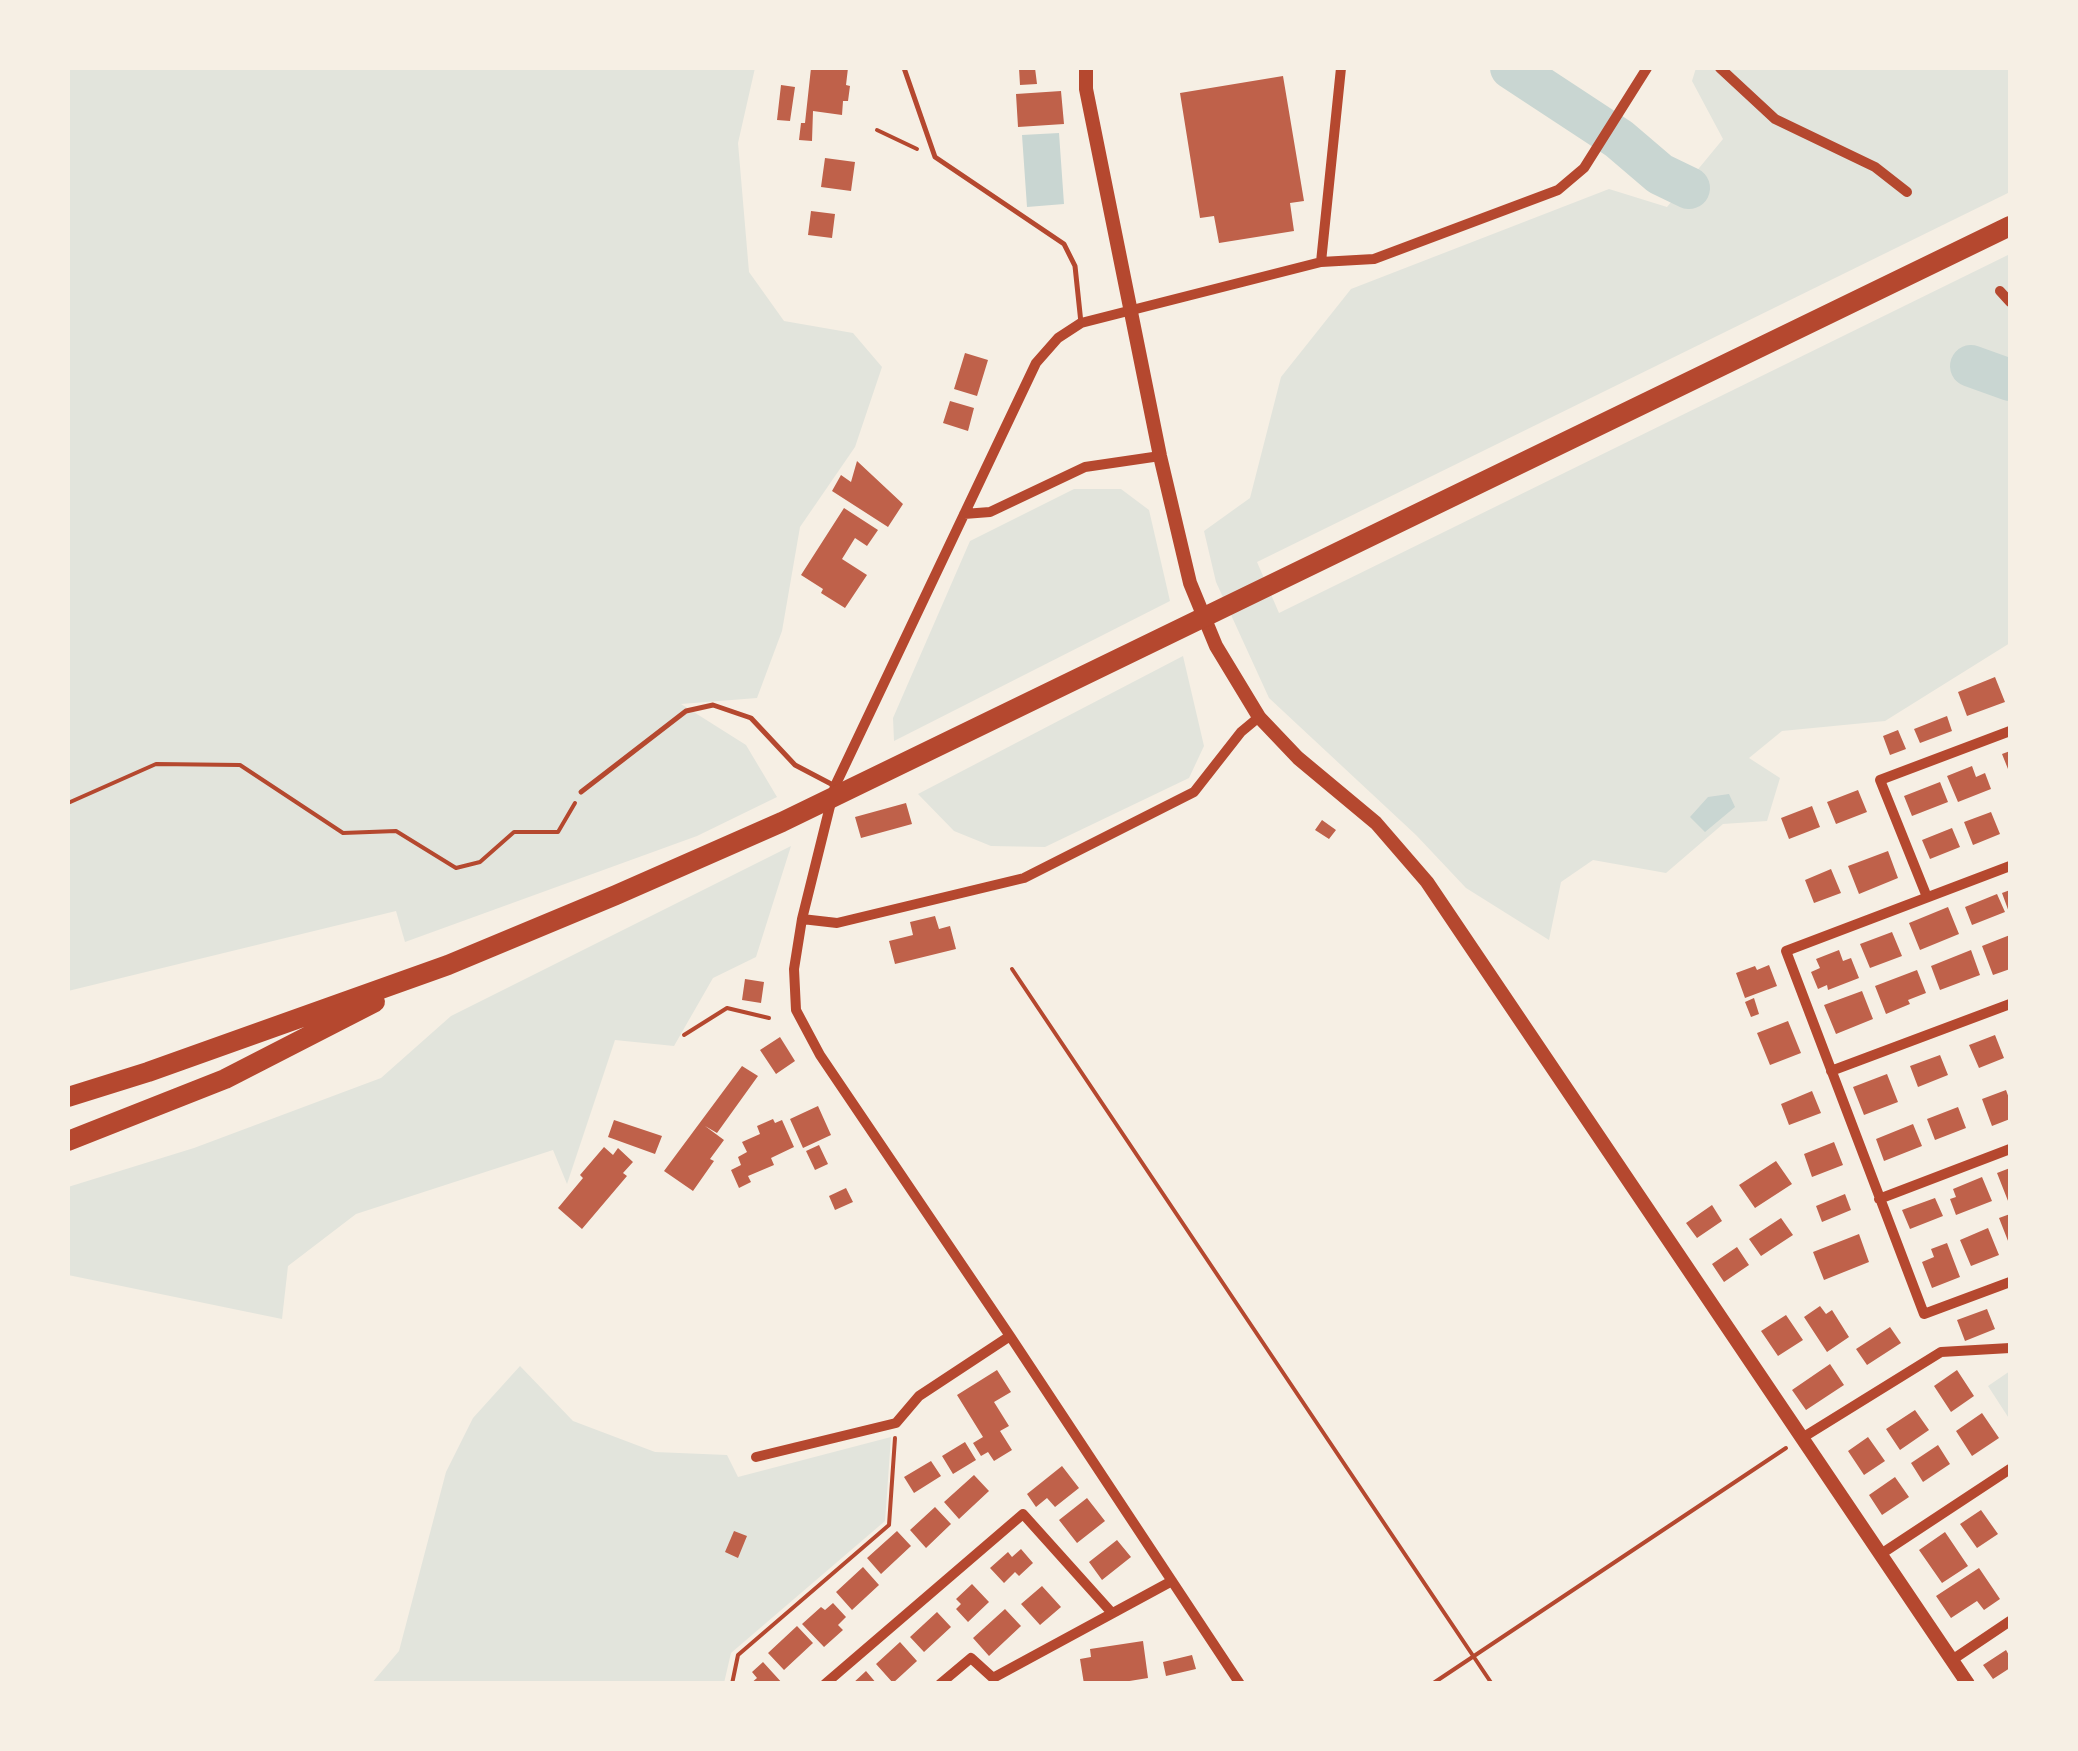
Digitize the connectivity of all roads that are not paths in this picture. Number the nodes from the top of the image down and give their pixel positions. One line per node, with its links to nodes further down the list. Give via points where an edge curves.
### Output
1 (904, 68): 12 (lane, via 935,157 1064,244 1075,266)
2 (1086, 68): 11 (street)
3 (1341, 68): 8 (street)
4 (1647, 68): 8 (street, via 1584,168 1558,190 1374,259)
5 (1720, 68): 6 (street, via 1775,118 1875,167)
6 (1906, 192)
7 (2010, 226): 22 (highway, via 782,822)
8 (1321, 262): 11 (street)
9 (2000, 291): 10 (street)
10 (2010, 302)
11 (1131, 310): 12 (street); 13 (street)
12 (1081, 323): 14 (street, via 1036,363)
13 (1160, 456): 14 (street, via 1084,466 990,512); 15 (street, via 1190,584 1216,646)
14 (964, 514): 17 (street)
15 (1260, 717): 21 (street, via 1194,792 1024,878 838,923); 34 (street, via 1376,823 1427,882)
16 (2010, 731): 20 (street, via 1880,780)
17 (834, 786): 18 (lane, via 794,764 750,718 713,705 686,711); 21 (street)
18 (581, 792)
19 (2010, 866): 20 (street)
20 (1927, 898): 24 (street, via 1786,951)
21 (802, 919): 32 (street, via 796,1010)
22 (448, 965): 25 (highway); 28 (highway, via 226,1078)
23 (2010, 1004): 24 (street)
24 (1831, 1071): 30 (street)
25 (148, 1072): 26 (highway); 27 (highway)
26 (68, 1082)
27 (68, 1097)
28 (68, 1141)
29 (2010, 1149): 30 (street)
30 (1879, 1199): 31 (street, via 1924,1314)
31 (2010, 1282)
32 (1010, 1336): 35 (street, via 919,1396 896,1422); 38 (street)
33 (2010, 1348): 34 (street, via 1940,1352)
34 (1802, 1438): 37 (street)
35 (756, 1457)
36 (2010, 1469): 37 (street)
37 (1880, 1554): 41 (street)
38 (1172, 1581): 39 (street); 44 (street)
39 (1112, 1614): 42 (street, via 1023,1514); 43 (street, via 993,1678 971,1658)
40 (2010, 1620): 41 (street)
41 (1952, 1660): 45 (street)
42 (825, 1684)
43 (940, 1684)
44 (1240, 1684)
45 (1968, 1684)

